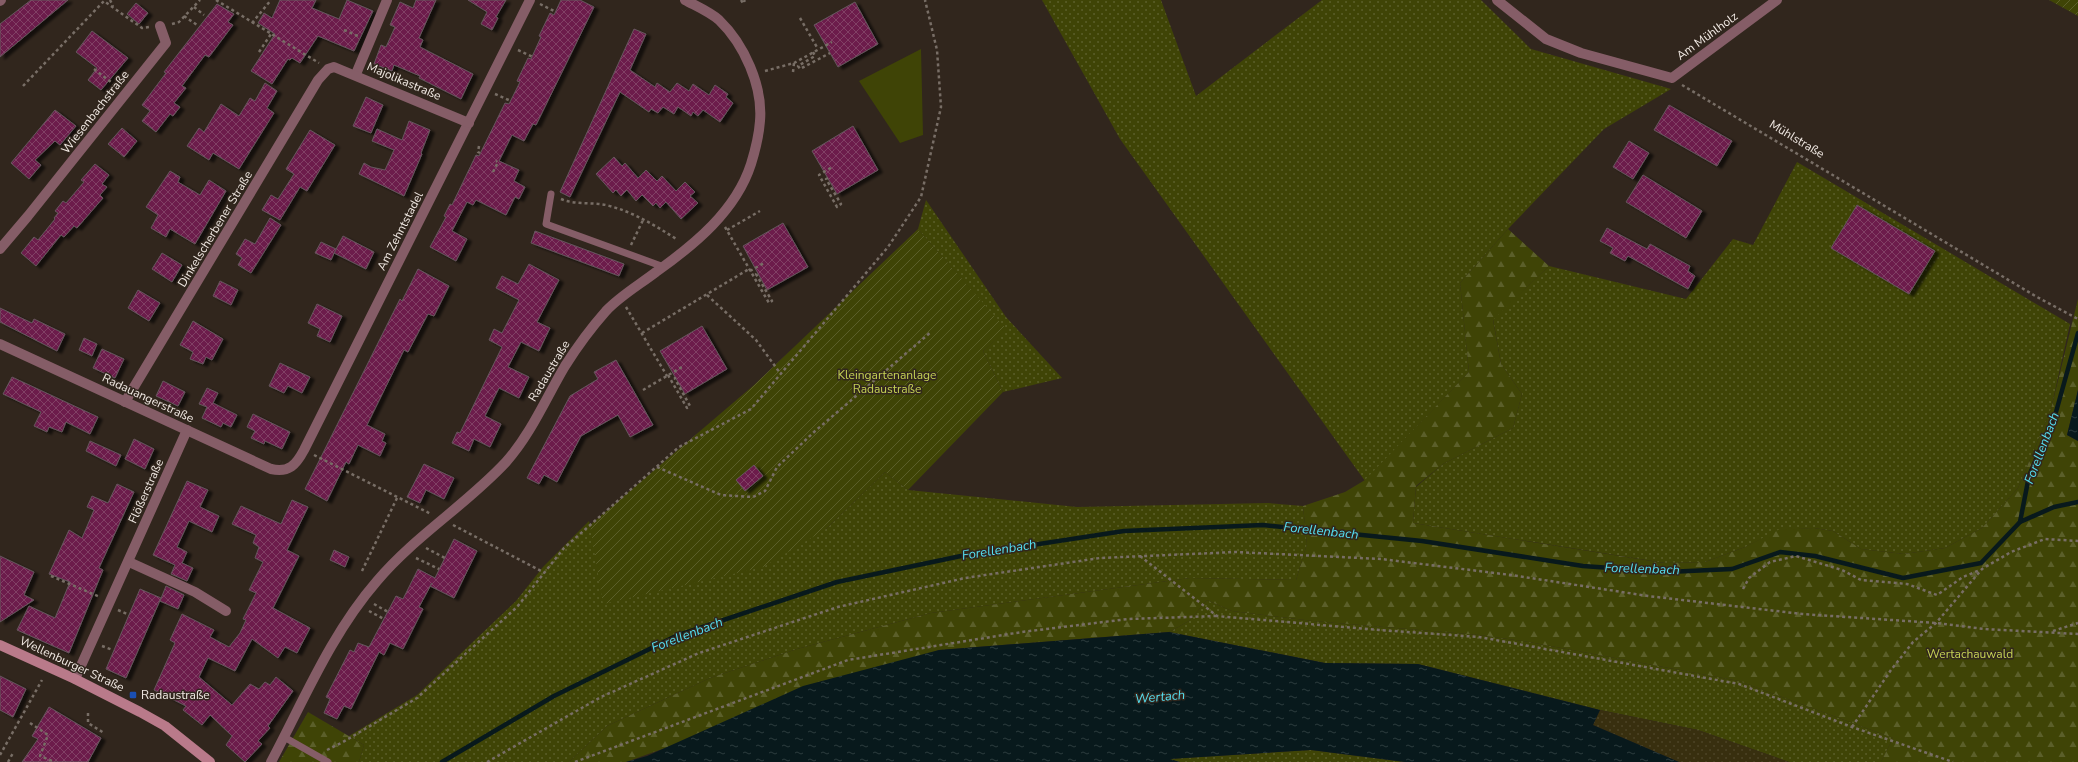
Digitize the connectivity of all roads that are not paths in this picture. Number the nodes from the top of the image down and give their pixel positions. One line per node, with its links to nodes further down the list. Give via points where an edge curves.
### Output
1 (387, 0): 8 (street)
2 (685, 0): 12 (street, Radaustraße, via 717,18 742,49 753,74 760,119 750,166 738,193 719,219 690,247)
3 (1497, 0): 4 (street, Am Mühlholz, via 1546,39 1581,53 1672,78 1705,56)
4 (1777, 0)
5 (535, 1): 9 (street, Am Zehntstadel)
6 (160, 26): 11 (street, Wiesenbachstraße, via 166,43)
7 (328, 69): 8 (street, Majolikastraße, via 334,66); 14 (street, Dinkelscherbener Straße, via 318,80)
8 (356, 74): 9 (street, Majolikastraße)
9 (469, 123): 16 (street, Am Zehntstadel, via 298,462)
10 (551, 194): 12 (lane, via 546,224)
11 (0, 249)
12 (664, 267): 21 (street, Radaustraße, via 620,298 589,332 566,364 529,430 507,460 469,498 404,552 377,580 340,630)
13 (0, 344): 14 (street, Radauangerstraße)
14 (125, 402): 15 (street, Radauangerstraße)
15 (188, 430): 16 (street, Radauangerstraße, via 271,469); 17 (street, Flößerstraße)
16 (287, 470)
17 (129, 562): 18 (street, via 196,592); 20 (street, Flößerstraße)
18 (226, 611)
19 (0, 645): 20 (street, Wellenburger Straße)
20 (75, 678): 22 (street, Wellenburger Straße, via 165,726)
21 (284, 738): 23 (street, Radaustraße); 24 (lane)
22 (210, 762)
23 (271, 762)
24 (328, 762)

